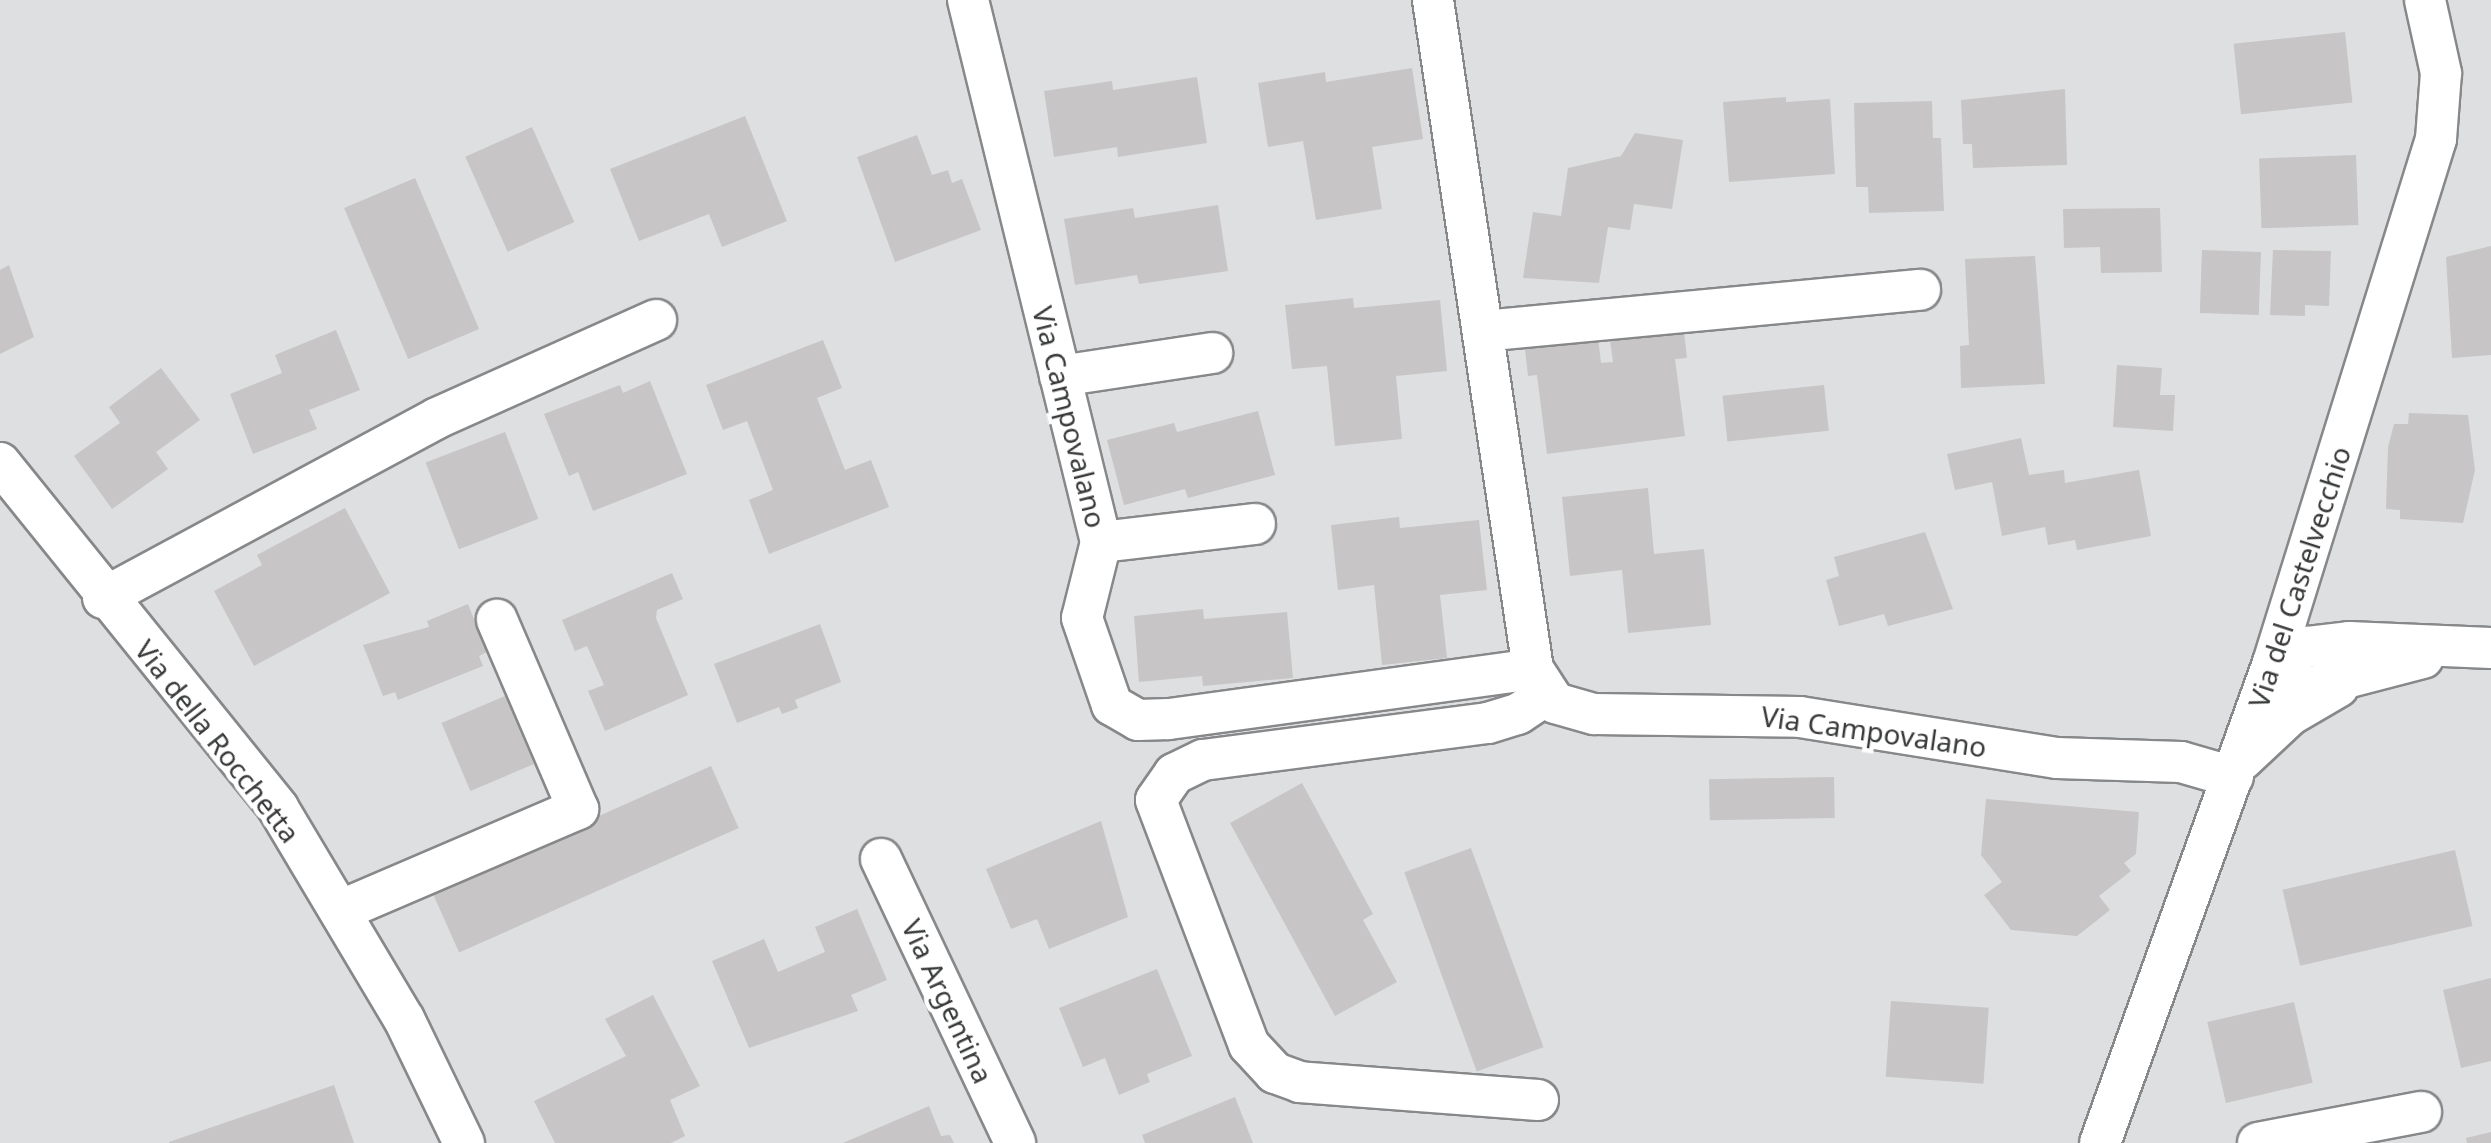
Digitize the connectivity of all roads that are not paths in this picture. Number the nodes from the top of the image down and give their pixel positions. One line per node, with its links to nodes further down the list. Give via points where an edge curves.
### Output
1 (968, 0): 8 (street, Via Campovalano)
2 (1433, 0): 6 (street)
3 (2425, 0): 12 (street, Via del Castelvecchio, via 2441,73 2436,139)
4 (1920, 290): 6 (street)
5 (656, 320): 13 (street, via 437,418)
6 (1483, 331): 18 (street)
7 (1212, 353): 8 (street)
8 (1060, 376): 11 (street, Via Campovalano)
9 (0, 463): 13 (street, Via della Rocchetta)
10 (1255, 524): 11 (street)
11 (1101, 542): 18 (street, Via Campovalano, via 1082,618 1104,692 1124,716 1169,719)
12 (2302, 569): 16 (street, via 2314,615); 17 (street, Via del Castelvecchio)
13 (103, 598): 21 (street, Via della Rocchetta, via 278,808)
14 (497, 620): 21 (street, via 578,809)
15 (2491, 648): 16 (street)
16 (2355, 659): 17 (street, via 2304,689); 19 (street)
17 (2272, 663): 19 (street, Via del Castelvecchio)
18 (1540, 681): 19 (street, Via Campovalano, via 1571,712 1800,717 2057,758 2181,762); 22 (street, via 1518,714 1203,760 1174,774 1156,800 1249,1045 1275,1072 1300,1082)
19 (2234, 772): 26 (street, Via del Castelvecchio)
20 (881, 859): 25 (street, Via Argentina)
21 (342, 910): 24 (street, Via della Rocchetta)
22 (1538, 1100)
23 (2421, 1112): 27 (street)
24 (464, 1143)
25 (1015, 1143)
26 (2100, 1143)
27 (2258, 1143)

